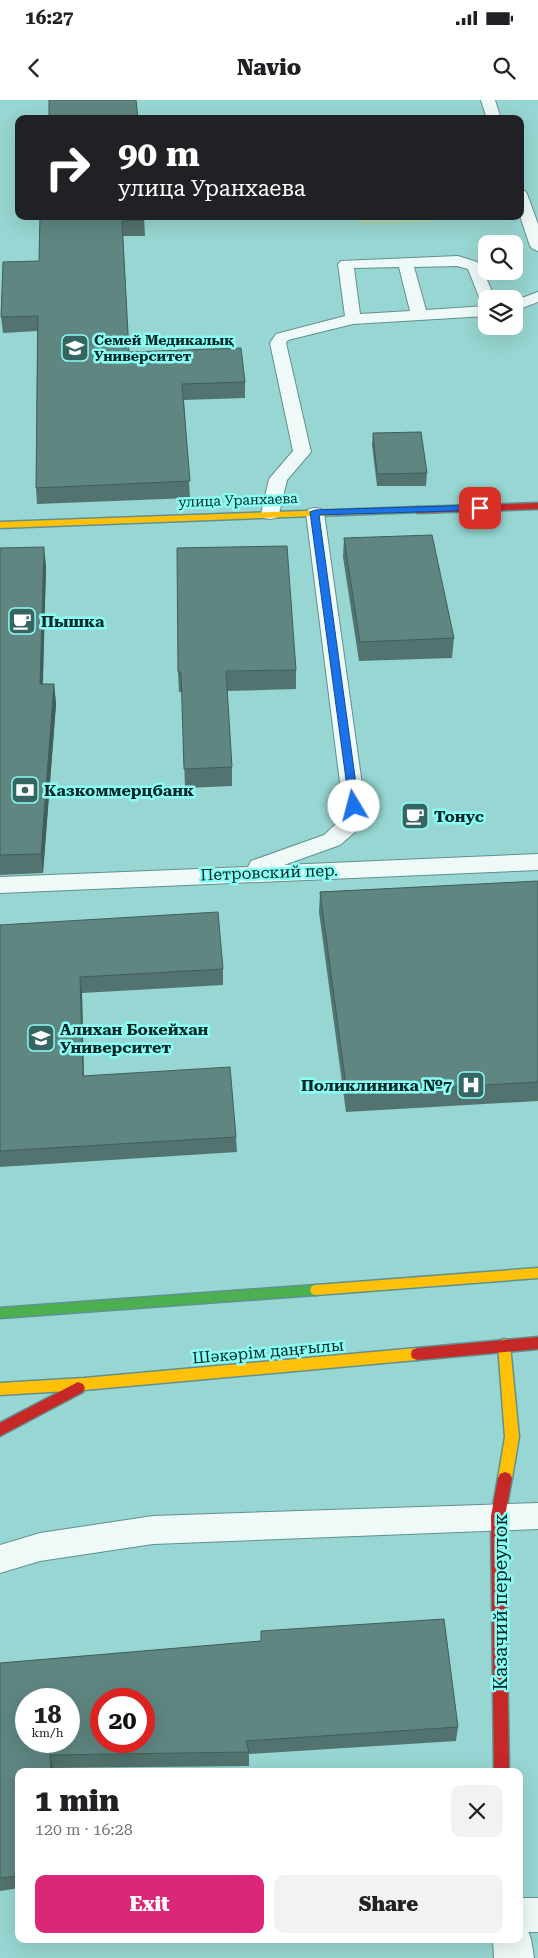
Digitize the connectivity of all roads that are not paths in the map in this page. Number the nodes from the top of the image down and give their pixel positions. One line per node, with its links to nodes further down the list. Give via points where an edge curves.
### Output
1 (488, 100): 2 (lane)
2 (493, 115)
3 (524, 206): 4 (lane)
4 (538, 246)
5 (405, 262): 6 (lane, via 468,262 475,266); 10 (lane); 11 (lane, via 346,264)
6 (484, 290)
7 (538, 297): 8 (lane)
8 (523, 303)
9 (478, 312): 10 (lane)
10 (419, 315): 11 (lane)
11 (353, 319): 14 (lane, via 296,332 282,337 278,344 302,452 278,478)
12 (538, 506): 13 (street, улица Уранхаева)
13 (315, 512): 14 (street, улица Уранхаева); 17 (lane, via 354,806 347,827 332,840 260,864)
14 (270, 514): 15 (street, улица Уранхаева)
15 (0, 524)
16 (538, 862): 17 (lane, Петровский пер.)
17 (253, 873): 18 (lane, Петровский пер.)
18 (0, 884)
19 (538, 1273): 20 (street)
20 (0, 1313)
21 (538, 1343): 22 (street, Шәкәрім даңғылы)
22 (504, 1345): 23 (street, Шәкәрім даңғылы); 26 (street, Казачий переулок, via 512,1437)
23 (84, 1384): 24 (street, Шәкәрім даңғылы); 25 (street)
24 (0, 1389)
25 (0, 1430)
26 (498, 1516): 27 (lane); 28 (lane, via 153,1530 40,1546); 29 (street, Казачий переулок)
27 (538, 1516)
28 (0, 1559)
29 (501, 1768)
30 (523, 1915): 31 (lane)
31 (538, 1915)
32 (512, 1943): 33 (street)
33 (514, 1958)

